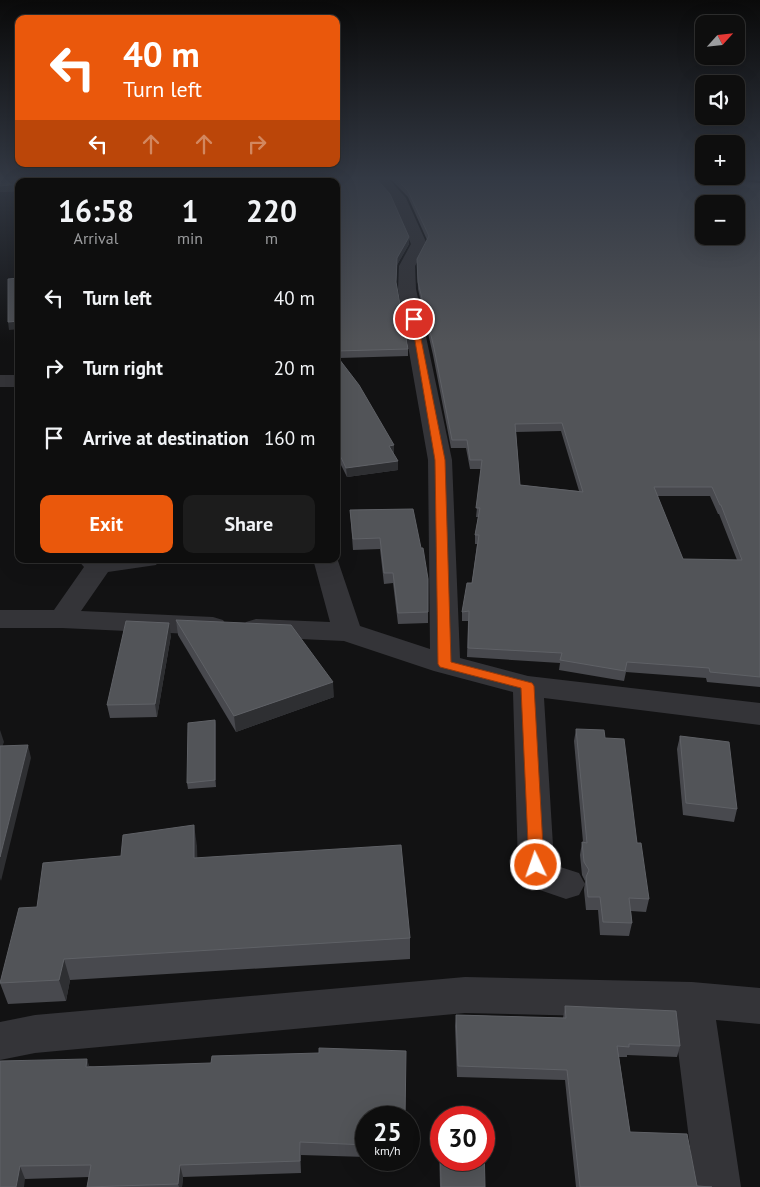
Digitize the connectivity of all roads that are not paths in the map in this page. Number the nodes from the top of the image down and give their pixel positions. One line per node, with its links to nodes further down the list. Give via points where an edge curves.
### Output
1 (414, 232): 9 (street, via 419,244 407,266 407,289 440,460)
2 (0, 381): 3 (street)
3 (15, 381)
4 (94, 563): 7 (street)
5 (327, 563): 8 (street)
6 (0, 619): 7 (street)
7 (62, 619): 8 (street)
8 (347, 632): 9 (street)
9 (445, 664): 10 (street)
10 (528, 686): 11 (street); 12 (street, via 536,865 544,877)
11 (760, 714)
12 (566, 884)
13 (692, 1000): 14 (street); 15 (street, via 465,995 45,1034); 16 (street)
14 (760, 1006)
15 (0, 1041)
16 (718, 1187)

